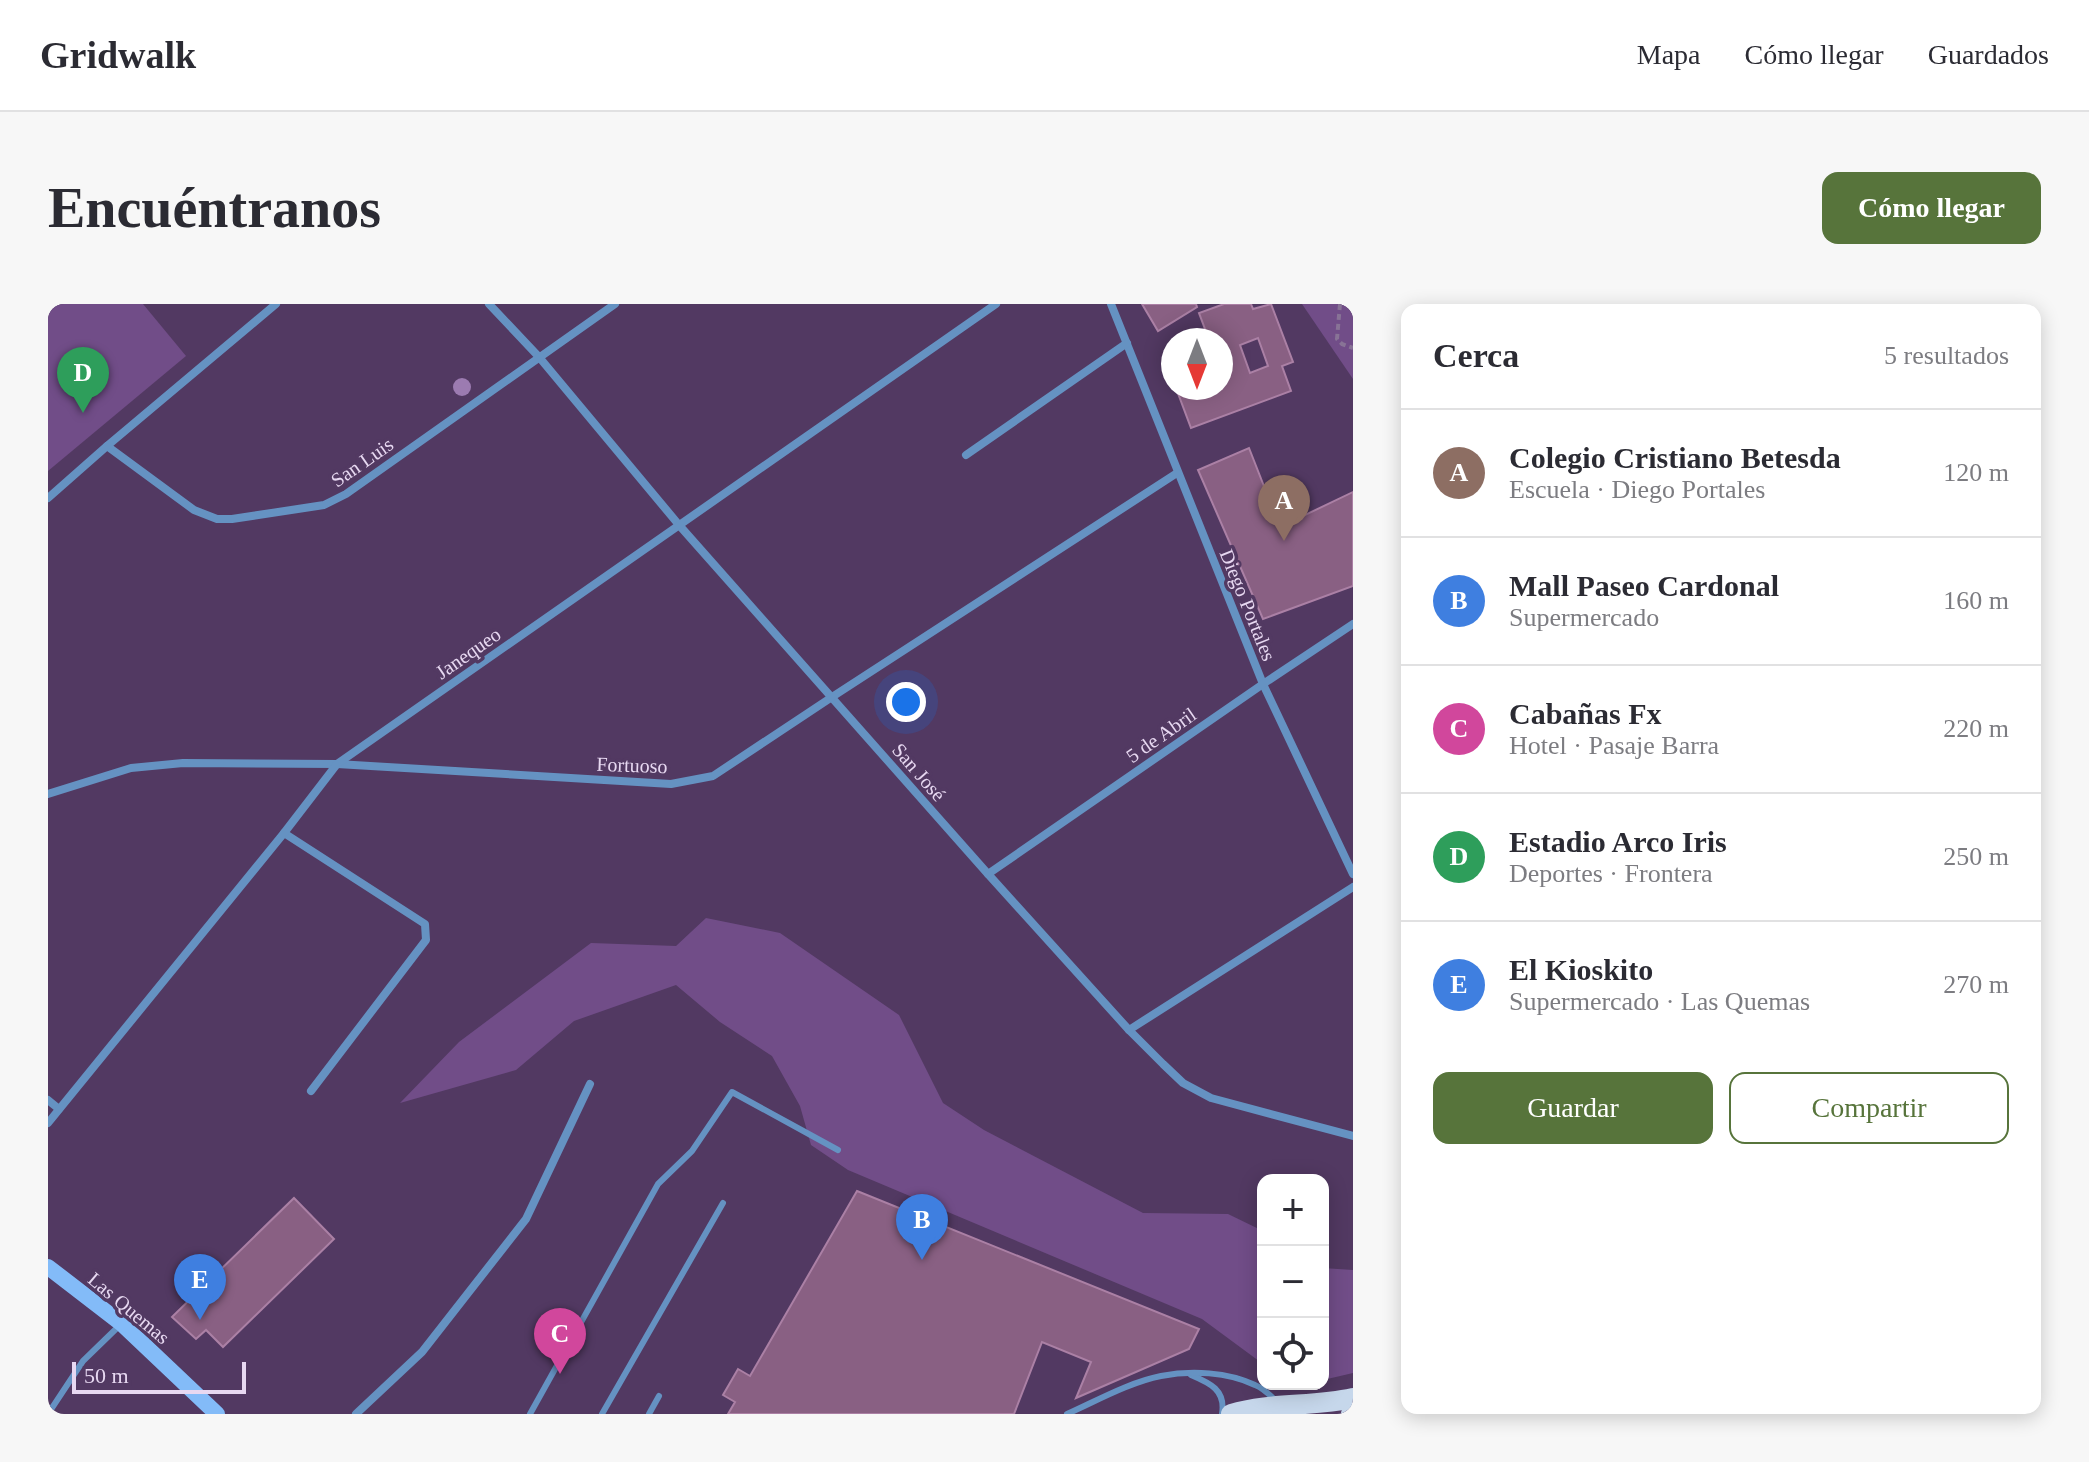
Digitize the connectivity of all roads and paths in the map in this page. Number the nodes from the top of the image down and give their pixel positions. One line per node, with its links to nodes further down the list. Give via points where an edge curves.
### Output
1 (276, 304): 10 (street)
2 (489, 304): 9 (street, San José)
3 (615, 304): 9 (street, San Luis)
4 (996, 304): 14 (street, Janequeo)
5 (1111, 304): 7 (street, Diego Portales)
6 (1340, 304): 8 (path, via 1337,339)
7 (1127, 343): 11 (street); 12 (street, Diego Portales)
8 (1353, 348)
9 (539, 357): 10 (street, San Luis, via 324,505 232,519 206,516); 14 (street, San José)
10 (107, 446): 13 (street)
11 (966, 455)
12 (1177, 473): 16 (street, Diego Portales); 17 (street, Fortuoso)
13 (48, 498)
14 (679, 525): 17 (street, San José); 18 (street, Janequeo)
15 (1353, 624): 16 (street, 5 de Abril)
16 (1263, 684): 21 (street, 5 de Abril); 22 (street, Diego Portales)
17 (832, 697): 18 (street, Fortuoso, via 713,776 671,784); 21 (street, San José)
18 (337, 764): 19 (street, Fortuoso, via 158,764); 20 (street, Janequeo)
19 (48, 794)
20 (284, 833): 26 (street, via 425,924 426,940); 28 (street, Janequeo)
21 (988, 874): 24 (street, San José)
22 (1353, 874)
23 (1353, 887): 24 (street)
24 (1129, 1030): 30 (street, San José, via 1183,1083 1211,1098)
25 (590, 1084): 41 (street, via 526,1219 422,1352)
26 (311, 1091)
27 (48, 1100): 28 (street)
28 (59, 1109): 29 (street, Janequeo)
29 (48, 1123)
30 (1353, 1136)
31 (838, 1150): 42 (lane, via 732,1092 692,1151 658,1184)
32 (723, 1203): 43 (lane)
33 (48, 1267): 34 (main road, Las Quemas)
34 (122, 1324): 39 (lane, via 83,1361); 40 (main road, Las Quemas)
35 (1187, 1374): 38 (lane, via 1240,1379 1262,1388); 45 (lane, via 1142,1382); 46 (lane, via 1219,1392)
36 (659, 1396): 44 (lane)
37 (1353, 1398): 38 (main road)
38 (1286, 1409): 47 (main road)
39 (48, 1414)
40 (217, 1414)
41 (356, 1414)
42 (530, 1414)
43 (602, 1414)
44 (649, 1414)
45 (1067, 1414)
46 (1222, 1414)
47 (1231, 1414)

